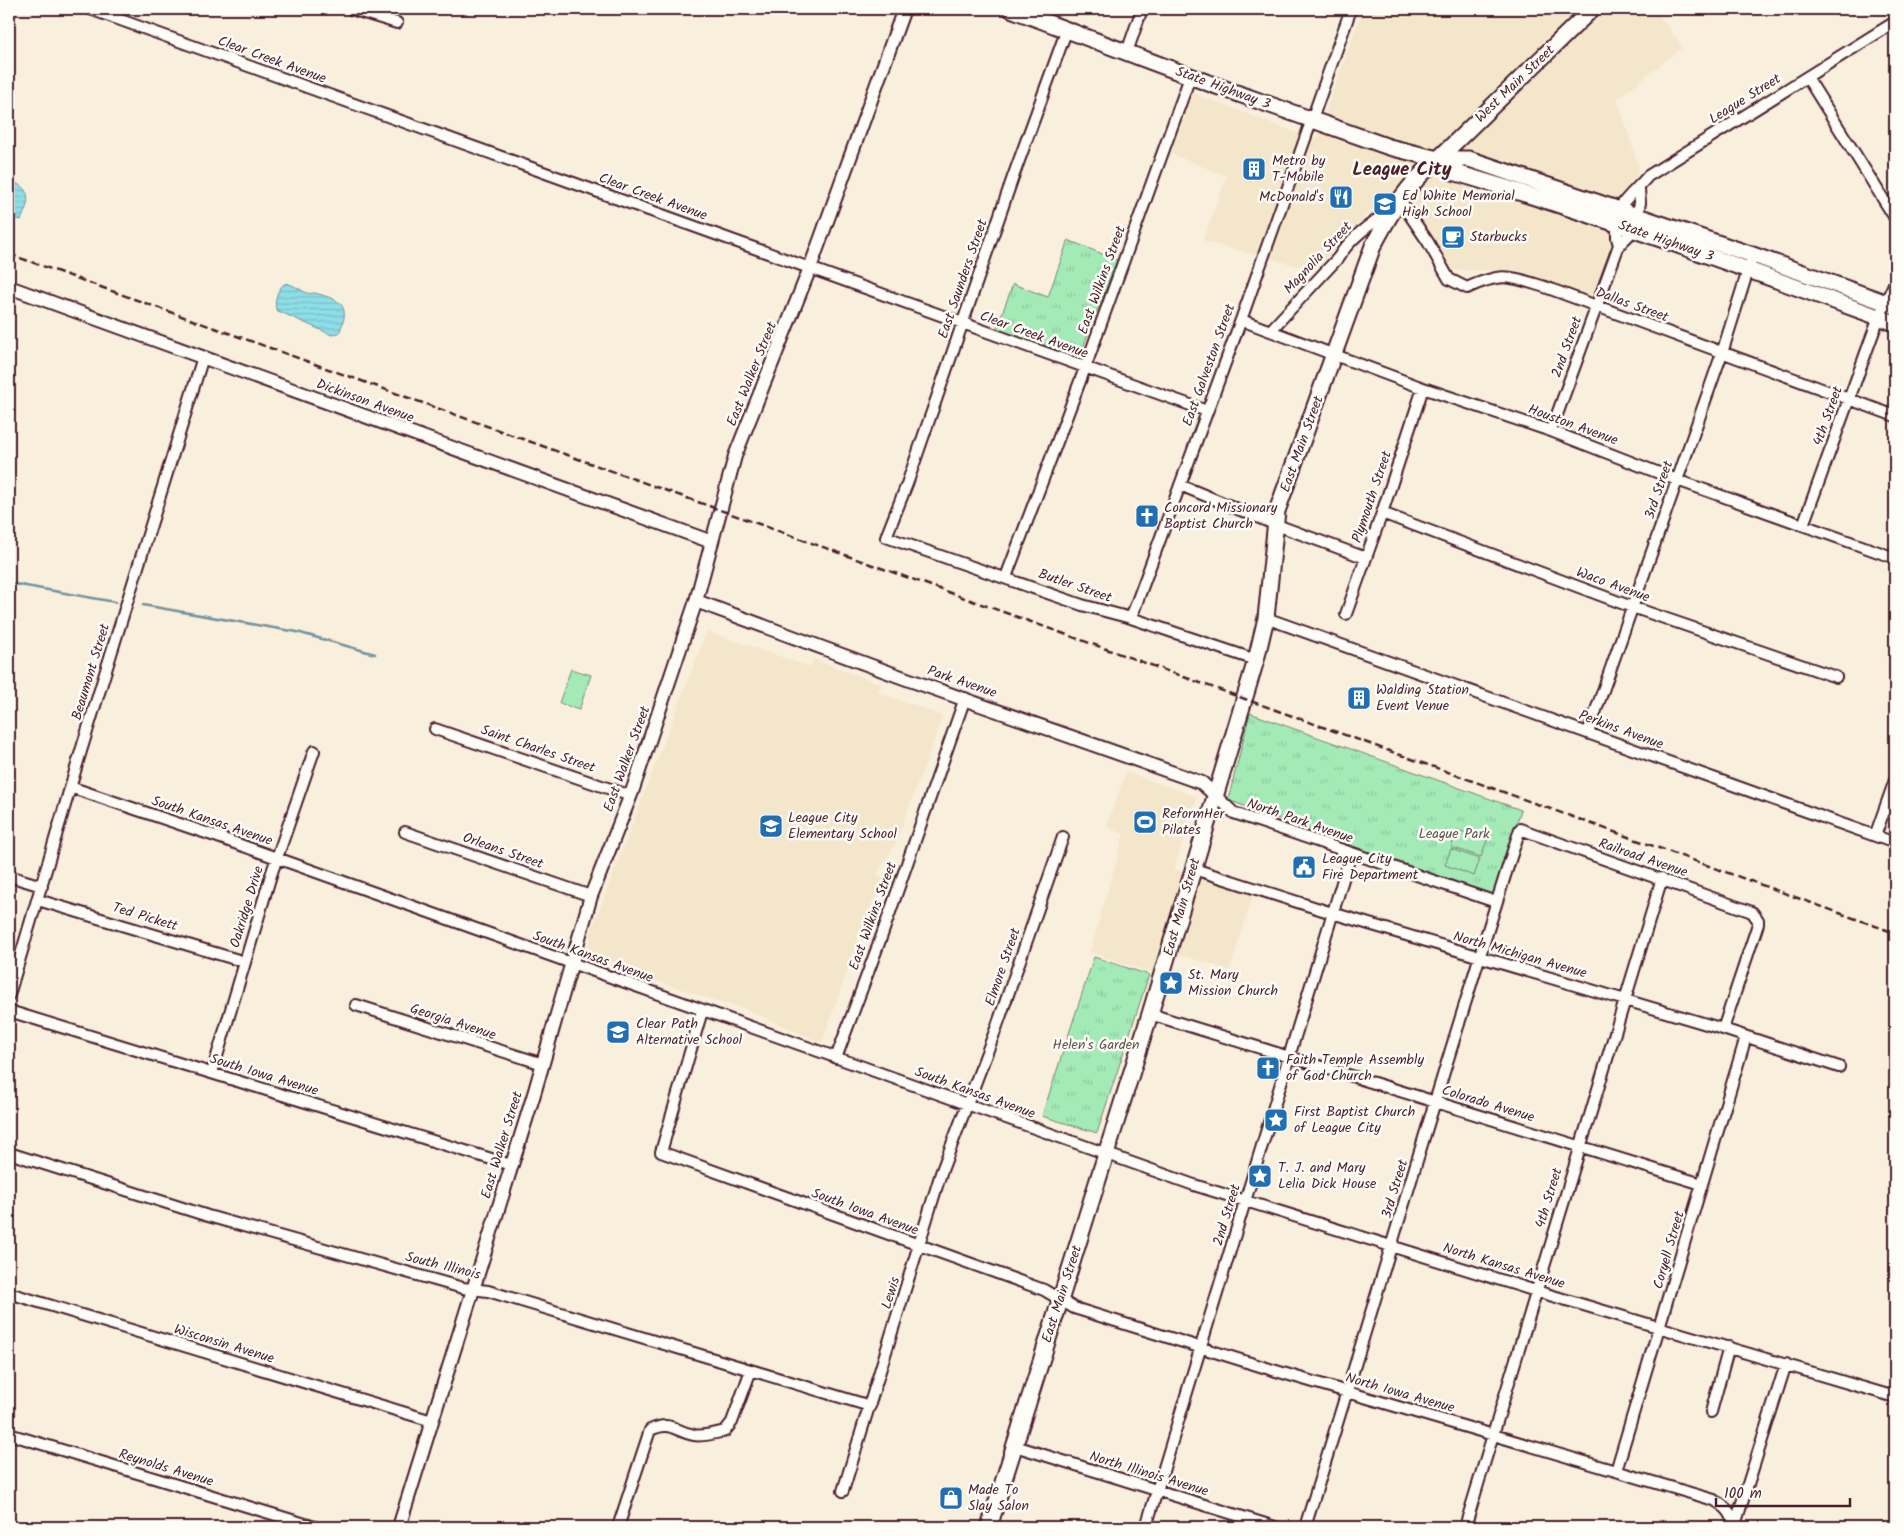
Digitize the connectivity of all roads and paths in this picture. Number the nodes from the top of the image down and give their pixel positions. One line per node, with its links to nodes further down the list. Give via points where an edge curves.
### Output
1 (90, 9): 23 (street, Clear Creek Avenue)
2 (351, 9): 9 (street)
3 (904, 9): 23 (street, East Walker Street)
4 (1011, 9): 10 (main road, State Highway 3)
5 (1142, 9): 11 (street)
6 (1351, 9): 14 (street, East Galveston Street)
7 (1592, 9): 15 (main road, West Main Street)
8 (1895, 22): 13 (street, League Street)
9 (397, 23)
10 (1067, 29): 11 (main road, State Highway 3); 32 (street, East Saunders Street)
11 (1127, 52): 12 (main road, State Highway 3)
12 (1190, 77): 14 (main road, State Highway 3); 37 (street, East Wilkins Street)
13 (1807, 77): 16 (street, League Street, via 1648,176); 19 (street)
14 (1311, 120): 15 (main road, State Highway 3, via 1389,147); 30 (street, East Galveston Street)
15 (1438, 159): 17 (main road, East Main Street, via 1416,178); 18 (main road, State Highway 3, via 1468,159); 20 (main road, State Highway 3, via 1453,172)
16 (1639, 189): 18 (street, League Street, via 1626,198); 20 (street, via 1640,203)
17 (1395, 204): 28 (street, Dallas Street, via 1428,242 1449,279 1467,288 1497,276 1513,277); 33 (street, Magnolia Street, via 1344,248); 35 (main road, East Main Street, via 1373,246)
18 (1619, 209): 20 (main road, State Highway 3)
19 (1895, 218)
20 (1629, 223): 21 (street, 2nd Street, via 1629,235); 21 (street, 2nd Street, via 1617,238); 22 (main road, State Highway 3); 24 (main road, State Highway 3)
21 (1619, 245): 28 (street, 2nd Street)
22 (1754, 254): 24 (street, 3rd Street); 27 (main road, State Highway 3)
23 (810, 268): 32 (street, Clear Creek Avenue); 49 (street, East Walker Street, via 735,456)
24 (1748, 269): 29 (main road, State Highway 3); 34 (street, 3rd Street)
25 (1895, 282): 27 (street, 4th Street)
26 (9, 287): 36 (street, Dickinson Avenue)
27 (1890, 304): 29 (street, 4th Street)
28 (1596, 306): 34 (street, Dallas Street); 42 (street, 2nd Street)
29 (1879, 317): 31 (main road, State Highway 3); 39 (street, 4th Street)
30 (1240, 320): 33 (street, Houston Avenue); 40 (street, East Galveston Street)
31 (1895, 323)
32 (962, 324): 37 (street, Clear Creek Avenue); 48 (street, East Saunders Street)
33 (1270, 331): 35 (street, Houston Avenue)
34 (1722, 353): 39 (street, Dallas Street); 43 (street, 3rd Street)
35 (1334, 356): 38 (street, Houston Avenue); 46 (main road, East Main Street)
36 (203, 358): 49 (street, Dickinson Avenue); 65 (street, Beaumont Street)
37 (1085, 368): 40 (street, Clear Creek Avenue); 52 (street, East Wilkins Street)
38 (1423, 388): 42 (street, Houston Avenue); 45 (street, Plymouth Street)
39 (1849, 400): 41 (street, Dallas Street); 47 (street, 4th Street)
40 (1207, 411): 44 (street, East Galveston Street)
41 (1895, 416)
42 (1552, 431): 43 (street, Houston Avenue)
43 (1677, 480): 47 (street, Houston Avenue); 54 (street, 3rd Street)
44 (1180, 485): 46 (street); 56 (street, East Galveston Street)
45 (1382, 513): 50 (street, Plymouth Street); 54 (street, Waco Avenue)
46 (1274, 524): 50 (street); 57 (main road, East Main Street)
47 (1803, 525): 51 (street, Houston Avenue)
48 (886, 537): 52 (street, Butler Street)
49 (712, 542): 53 (street, East Walker Street)
50 (1366, 558): 55 (street, Plymouth Street)
51 (1895, 558)
52 (1006, 577): 56 (street, Butler Street)
53 (696, 601): 60 (street, Park Avenue); 67 (street, East Walker Street)
54 (1632, 608): 59 (street, Waco Avenue); 62 (street, 3rd Street)
55 (1346, 614)
56 (1131, 618): 58 (street, Butler Street)
57 (1266, 618): 58 (main road, East Main Street); 62 (street, Perkins Avenue)
58 (1256, 660): 66 (main road, East Main Street)
59 (1836, 677)
60 (965, 698): 66 (street, Park Avenue, via 1202,783); 95 (street, East Wilkins Street)
61 (435, 729): 67 (street, Saint Charles Street)
62 (1588, 733): 70 (street, Perkins Avenue)
63 (314, 751): 74 (street, Oakridge Drive)
64 (1895, 780): 70 (street)
65 (70, 787): 74 (street, South Kansas Avenue); 78 (street, Beaumont Street)
66 (1215, 795): 73 (street, North Park Avenue, via 1234,813); 75 (main road, East Main Street)
67 (631, 796): 79 (street, East Walker Street)
68 (1520, 829): 77 (street, Railroad Avenue); 81 (street, 3rd Street)
69 (405, 832): 79 (street, Orleans Street)
70 (1875, 836): 72 (street, Perkins Avenue)
71 (1063, 838): 100 (street, Elmore Street)
72 (1895, 843)
73 (1351, 853): 81 (street, North Park Avenue); 82 (street, 2nd Street)
74 (277, 858): 84 (street, Oakridge Drive); 85 (street, South Kansas Avenue)
75 (1194, 869): 82 (street, North Michigan Avenue); 91 (main road, East Main Street)
76 (9, 876): 78 (street)
77 (1662, 878): 87 (street, 4th Street); 92 (street, Railroad Avenue, via 1756,916 1758,924)
78 (42, 886): 80 (street, Beaumont Street)
79 (591, 896): 85 (street, East Walker Street)
80 (38, 900): 84 (street, Ted Pickett); 86 (street, Beaumont Street)
81 (1496, 902): 83 (street, 3rd Street)
82 (1332, 913): 83 (street, North Michigan Avenue); 94 (street, 2nd Street)
83 (1478, 958): 87 (street, North Michigan Avenue); 99 (street, 3rd Street)
84 (245, 962): 98 (street, Oakridge Drive)
85 (571, 962): 90 (street, South Kansas Avenue); 96 (street, East Walker Street)
86 (9, 995)
87 (1623, 1000): 92 (street, North Michigan Avenue); 101 (street, 4th Street)
88 (356, 1005): 96 (street, Georgia Avenue)
89 (9, 1011): 98 (street, South Iowa Avenue)
90 (702, 1011): 95 (street, South Kansas Avenue); 107 (street, South Iowa Avenue, via 661,1152)
91 (1150, 1014): 94 (street, Colorado Avenue); 103 (main road, East Main Street)
92 (1723, 1029): 93 (street, North Michigan Avenue)
93 (1746, 1037): 97 (street, North Michigan Avenue); 105 (street, Coryell Street)
94 (1289, 1057): 99 (street, Colorado Avenue); 106 (street, 2nd Street)
95 (836, 1058): 100 (street, South Kansas Avenue)
96 (543, 1064): 104 (street, East Walker Street)
97 (1840, 1067)
98 (212, 1073): 104 (street, South Iowa Avenue)
99 (1435, 1102): 101 (street, Colorado Avenue); 108 (street, 3rd Street)
100 (968, 1105): 103 (street, South Kansas Avenue); 107 (street, Lewis, via 941,1173)
101 (1579, 1147): 105 (street, Colorado Avenue); 110 (street, 4th Street)
102 (9, 1153): 109 (street, South Illinois, via 208,1216 463,1288)
103 (1106, 1155): 106 (street, North Kansas Avenue); 112 (main road, East Main Street)
104 (511, 1165): 109 (street, East Walker Street)
105 (1702, 1184): 113 (street, Coryell Street)
106 (1245, 1201): 108 (street, North Kansas Avenue); 114 (street, 2nd Street)
107 (919, 1246): 112 (street, South Iowa Avenue, via 1044,1290); 120 (street, Lewis)
108 (1392, 1246): 110 (street, North Kansas Avenue); 118 (street, 3rd Street)
109 (473, 1288): 117 (street, South Illinois); 122 (street, East Walker Street)
110 (1536, 1291): 113 (street, North Kansas Avenue); 124 (street, 4th Street)
111 (9, 1293): 122 (street, Wisconsin Avenue)
112 (1060, 1299): 114 (street, North Iowa Avenue, via 1074,1308); 125 (main road, East Main Street)
113 (1660, 1328): 115 (street, North Kansas Avenue); 126 (street, Coryell Street)
114 (1202, 1346): 118 (street, North Iowa Avenue); 128 (street, 2nd Street)
115 (1729, 1347): 116 (street, North Kansas Avenue); 121 (street)
116 (1786, 1364): 119 (street, North Kansas Avenue); 129 (street)
117 (751, 1370): 120 (street, South Illinois); 132 (street, via 732,1422 725,1431 696,1436 671,1425 650,1430)
118 (1348, 1392): 124 (street, North Iowa Avenue); 136 (street, 3rd Street)
119 (1895, 1397)
120 (870, 1406): 127 (street, Lewis)
121 (1711, 1412)
122 (432, 1421): 131 (street, East Walker Street)
123 (9, 1434): 130 (street, Reynolds Avenue)
124 (1492, 1435): 126 (street, North Iowa Avenue); 137 (street, 4th Street)
125 (1015, 1446): 128 (street, North Illinois Avenue); 133 (main road, East Main Street)
126 (1616, 1471): 129 (street, North Iowa Avenue, via 1714,1500 1731,1513)
127 (843, 1491)
128 (1157, 1491): 134 (street, 2nd Street); 135 (street, North Illinois Avenue)
129 (1734, 1526)
130 (315, 1527)
131 (399, 1527)
132 (618, 1527)
133 (989, 1527)
134 (1146, 1527)
135 (1275, 1527)
136 (1305, 1527)
137 (1465, 1527)

